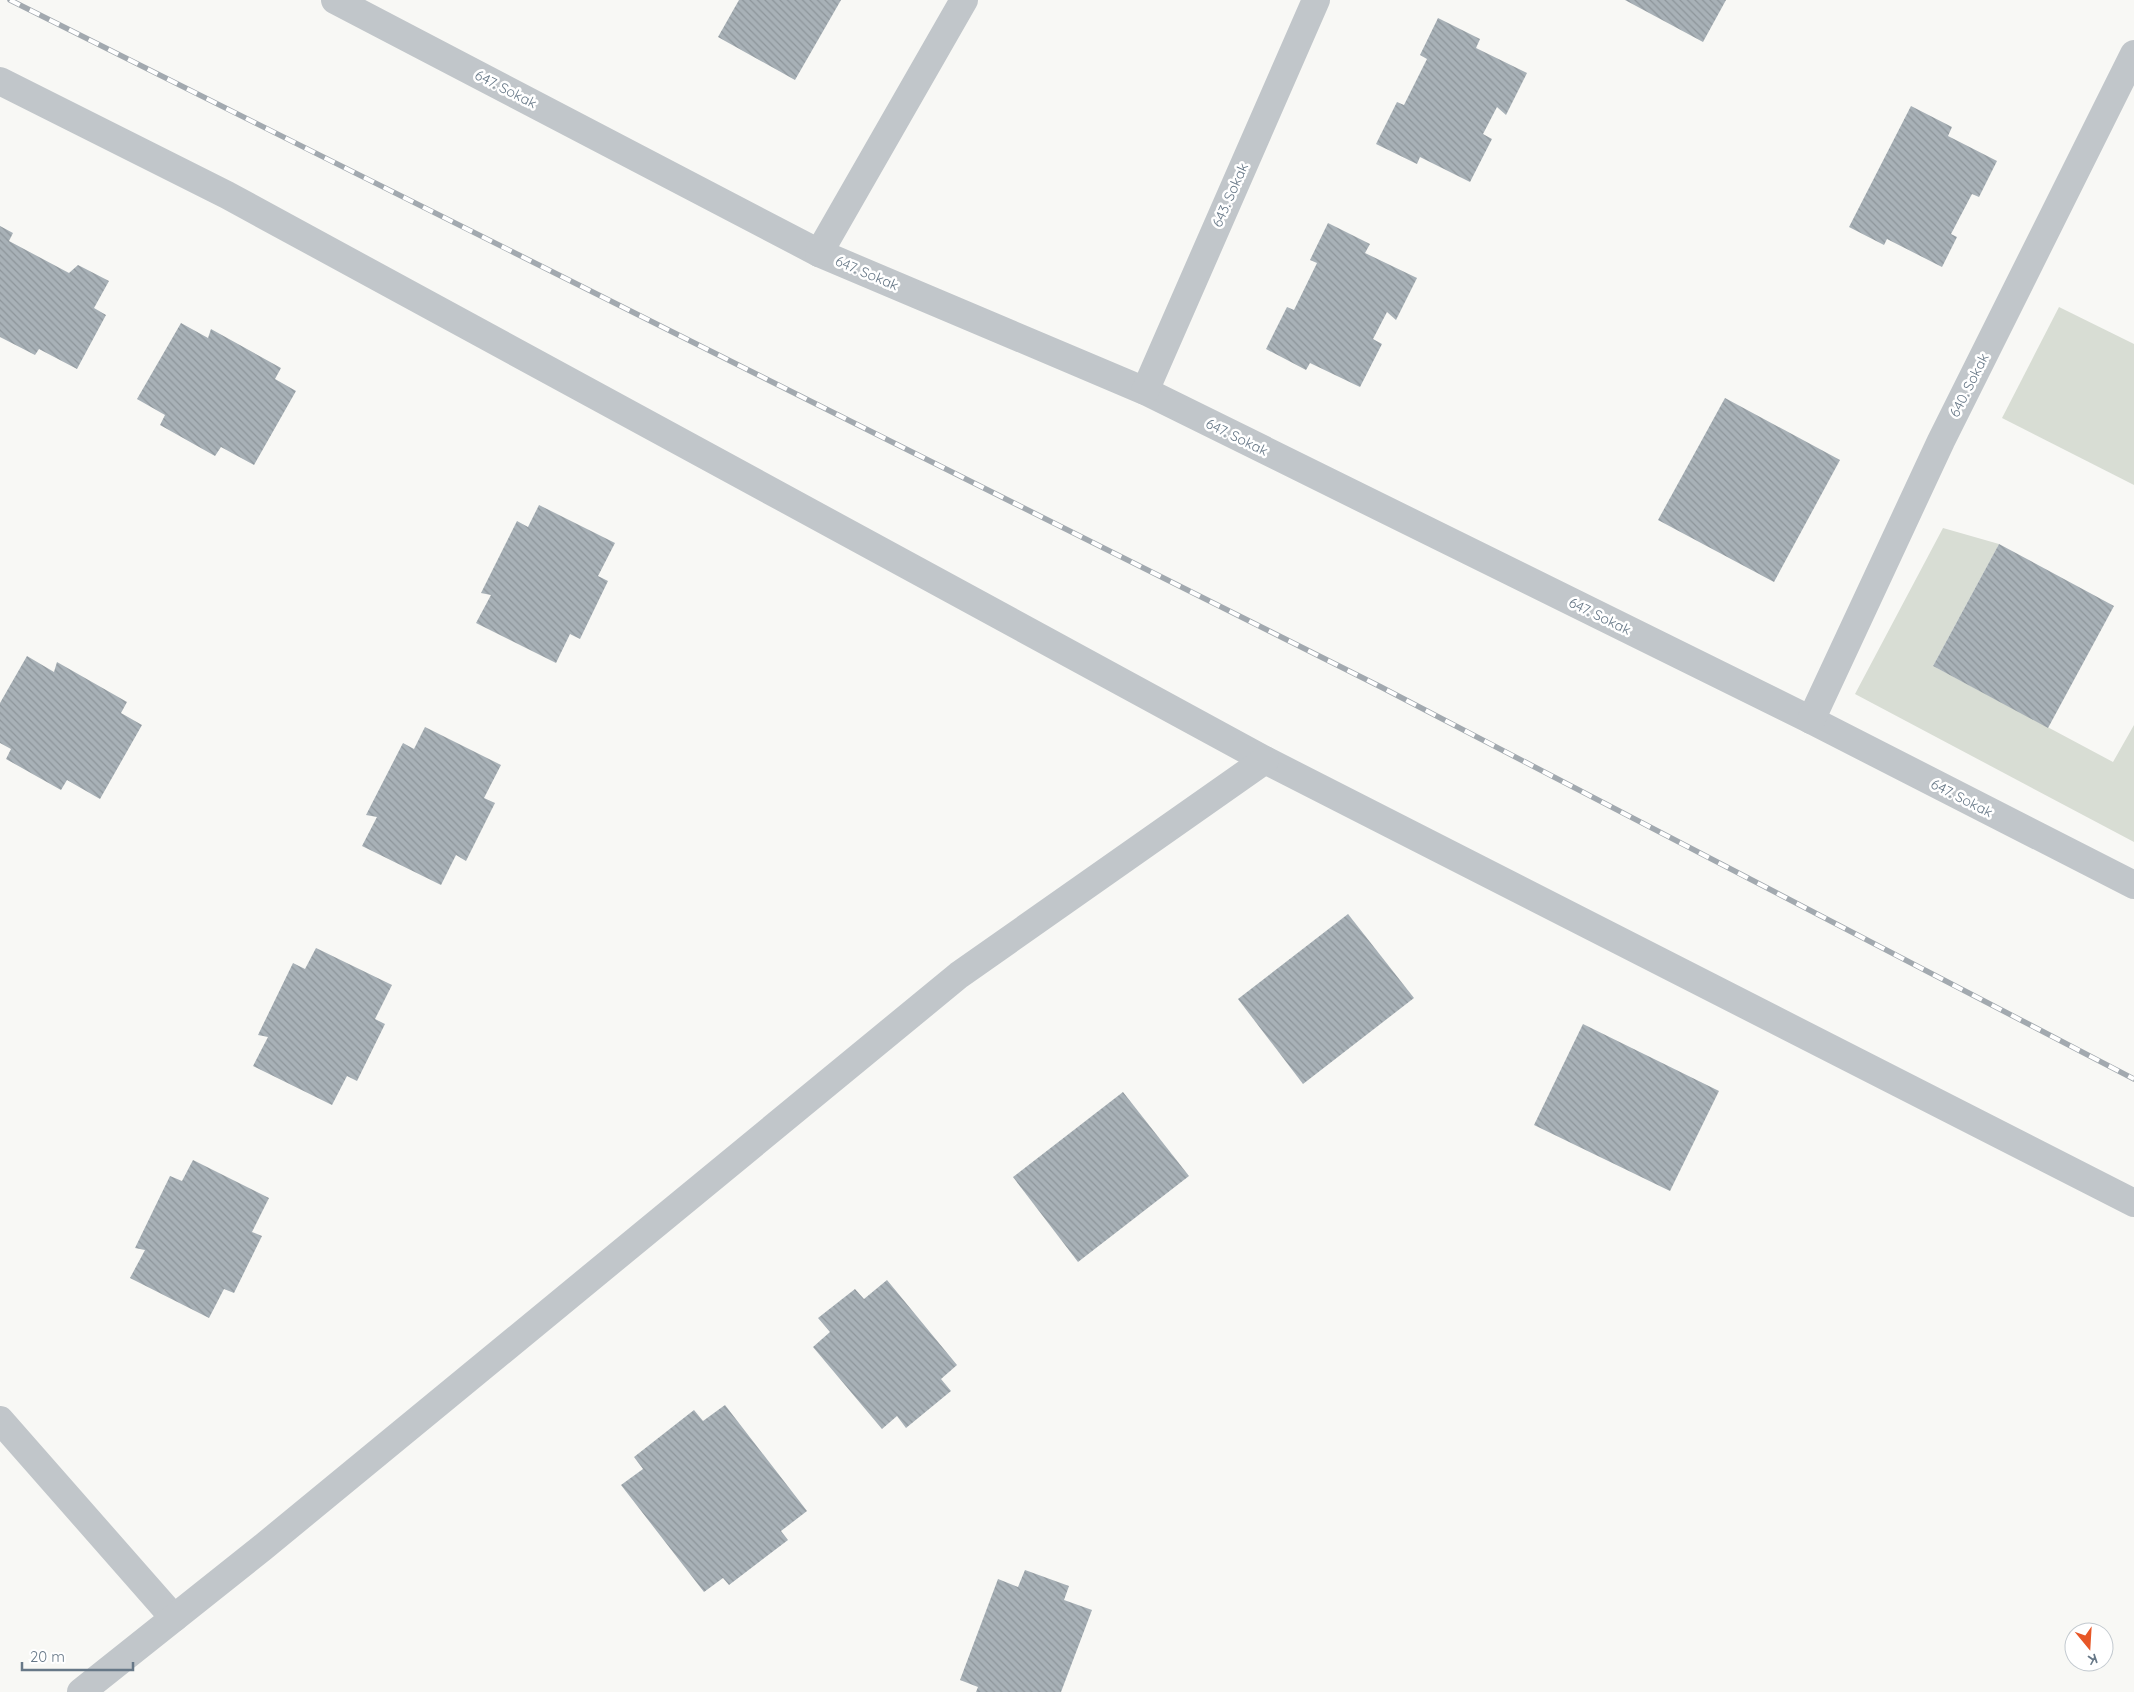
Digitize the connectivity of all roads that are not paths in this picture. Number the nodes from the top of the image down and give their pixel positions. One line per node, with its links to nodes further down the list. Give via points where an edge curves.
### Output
1 (335, 0): 6 (street, 647. Sokak)
2 (964, 0): 6 (street)
3 (1316, 0): 7 (street, 643. Sokak)
4 (2134, 54): 8 (street, 640. Sokak, via 1941,441)
5 (0, 81): 9 (street, via 227,195)
6 (819, 253): 7 (street, 647. Sokak)
7 (1145, 391): 8 (street, 647. Sokak)
8 (1812, 720): 10 (street, 647. Sokak)
9 (1265, 760): 11 (street); 13 (street, via 959,975)
10 (2134, 885)
11 (2134, 1203)
12 (0, 1420): 13 (street)
13 (174, 1618): 14 (street)
14 (81, 1692)

